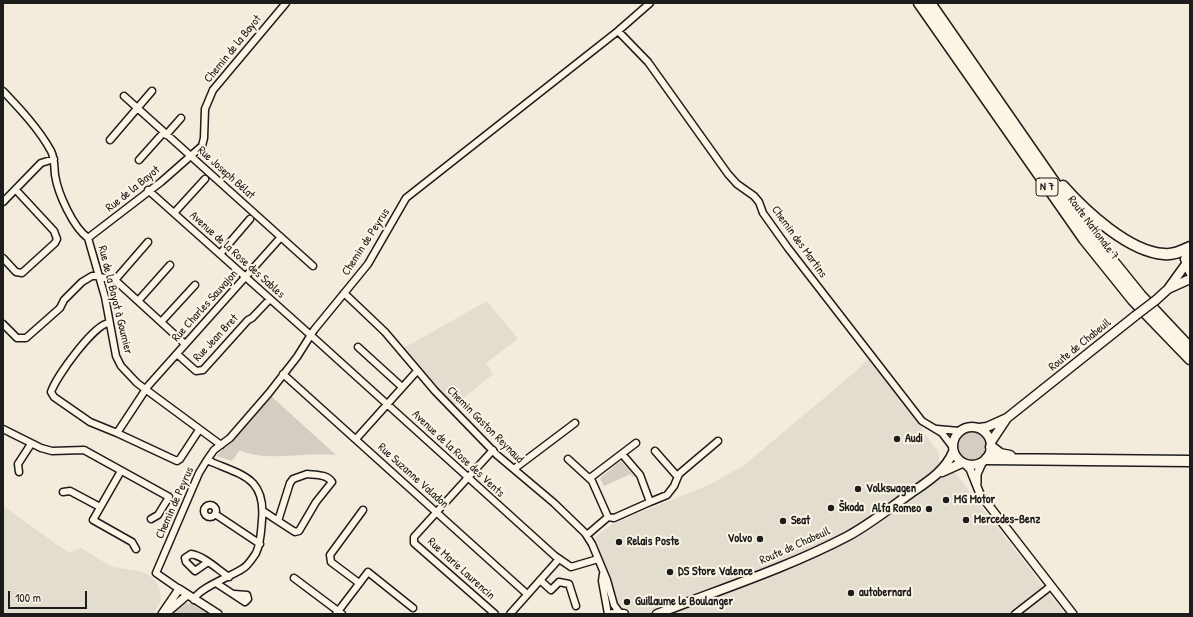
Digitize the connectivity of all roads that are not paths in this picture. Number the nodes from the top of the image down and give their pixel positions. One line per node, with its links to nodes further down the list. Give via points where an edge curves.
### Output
1 (286, 3): 13 (street, Chemin de la Bayot, via 213,90 206,109 204,143)
2 (650, 3): 5 (street, Chemin de Peyrus)
3 (919, 3): 50 (highway, Route Nationale 7 / N 7, via 1088,245 1133,300)
4 (930, 3): 15 (highway, Route Nationale 7 / N 7)
5 (618, 31): 39 (street, Chemin de Peyrus, via 410,195 368,264); 60 (street, Chemin des Martins, via 648,62 728,174 759,202 763,213 788,248 896,390 922,421)
6 (3, 91): 14 (street, Rue de la Bayot à Goumier, via 48,146)
7 (152, 91): 9 (street)
8 (124, 96): 9 (street, Rue Joseph Bélat)
9 (138, 108): 11 (street, Rue Joseph Bélat); 12 (street)
10 (181, 118): 11 (street)
11 (165, 133): 13 (street, Rue Joseph Bélat); 16 (street)
12 (110, 140)
13 (191, 156): 19 (street, Rue de la Bayot); 23 (street, Rue Joseph Bélat)
14 (54, 159): 18 (street, via 42,163); 24 (street, Rue de la Bayot à Goumier, via 55,175 72,221)
15 (1037, 159): 26 (highway, via 1082,206 1125,238 1148,250 1164,254 1178,253); 48 (highway, Route Nationale 7 / N 7, via 1119,270)
16 (139, 160)
17 (205, 179): 21 (street)
18 (16, 190): 20 (street); 28 (street, via 54,231 57,239 22,273 16,272)
19 (148, 190): 21 (street, Avenue de la Rose des Sables); 24 (street, Rue de la Bayot)
20 (3, 202)
21 (174, 213): 27 (street, Avenue de la Rose des Sables)
22 (250, 219): 27 (street)
23 (281, 237): 31 (street, Rue Joseph Bélat); 34 (street, Rue Charles Sauvajon)
24 (88, 238): 33 (street, Rue de la Bayot à Goumier)
25 (148, 242): 36 (street)
26 (1190, 247): 29 (main road, via 1186,254)
27 (220, 254): 34 (street, Avenue de la Rose des Sables)
28 (3, 258)
29 (1186, 264): 32 (main road); 38 (main road)
30 (170, 265): 41 (street)
31 (313, 266)
32 (1190, 272)
33 (100, 277): 36 (street); 43 (street, Rue de la Bayot à Goumier, via 106,297); 44 (street, via 92,276 82,282 64,300 60,308 26,338 17,338)
34 (246, 277): 40 (street, Avenue de la Rose des Sables); 46 (street, Rue Charles Sauvajon)
35 (1190, 279): 38 (main road)
36 (114, 280): 41 (street)
37 (195, 285): 42 (street)
38 (1168, 289): 56 (main road, Route de Chabeuil, bridge)
39 (344, 293): 45 (street, Chemin de Peyrus); 51 (street, Chemin Gaston Reynaud, via 385,332)
40 (270, 299): 45 (street, Avenue de la Rose des Sables); 49 (street, Rue Jean Bret, via 204,370 196,371)
41 (138, 301): 42 (street)
42 (161, 322): 46 (street)
43 (109, 323): 54 (street, Rue de la Bayot à Goumier, via 118,361 128,375); 63 (street, via 103,324 80,346 51,390 54,396 90,422)
44 (3, 324)
45 (311, 335): 52 (street, Chemin de Peyrus); 55 (street, Avenue de la Rose des Vents)
46 (185, 344): 49 (street, Rue Charles Sauvajon)
47 (358, 347): 53 (street)
48 (1190, 348)
49 (177, 354): 54 (street, Rue Charles Sauvajon)
50 (1190, 359)
51 (417, 371): 53 (street); 71 (street, Chemin Gaston Reynaud)
52 (283, 374): 64 (street, Rue Suzanne Valadon); 69 (street, Chemin de Peyrus, via 230,438)
53 (402, 387): 55 (street)
54 (145, 389): 61 (street, Rue de la Bayot à Goumier); 63 (street, Rue Charles Sauvajon)
55 (387, 403): 64 (street); 84 (street, Avenue de la Rose des Vents)
56 (1007, 418): 58 (main road, via 988,427); 68 (main road)
57 (575, 423): 80 (street)
58 (979, 428): 62 (main road, via 969,427); 68 (main road)
59 (3, 429): 67 (street)
60 (934, 429): 62 (street); 70 (street, Chemin des Martins, via 946,437)
61 (199, 430): 63 (street, via 177,461); 69 (street, Rue de la Bayot à Goumier)
62 (959, 431): 70 (main road, via 953,440)
63 (117, 433)
64 (356, 439): 93 (street, Rue Suzanne Valadon)
65 (718, 441): 83 (street)
66 (636, 443): 73 (street)
67 (31, 444): 81 (street, via 52,450 84,450); 82 (street, via 18,464)
68 (991, 444): 74 (highway, via 1000,454 1011,456); 77 (main road)
69 (221, 445): 76 (street, Chemin de Peyrus)
70 (952, 449): 79 (main road); 86 (main road, via 945,466)
71 (493, 450): 80 (street, Chemin Gaston Reynaud); 84 (street, Rue Marie Laurencin)
72 (655, 451): 83 (street)
73 (622, 454): 85 (street); 89 (street, via 640,476)
74 (1190, 457)
75 (568, 459): 85 (street)
76 (207, 460): 92 (street, via 252,480 261,495); 111 (street, Chemin de Peyrus, via 156,573)
77 (985, 461): 78 (highway); 79 (main road, via 977,466); 87 (street, via 977,474)
78 (1190, 461)
79 (964, 464): 86 (main road); 87 (street, via 970,469)
80 (514, 469): 98 (street, Chemin Gaston Reynaud)
81 (121, 471): 90 (street); 96 (street, via 169,497 158,515)
82 (20, 472)
83 (677, 476): 89 (street, via 670,492)
84 (468, 478): 93 (street, Rue Marie Laurencin); 101 (street, Avenue de la Rose des Vents)
85 (590, 478): 95 (street)
86 (931, 479): 124 (main road, Route de Chabeuil, via 867,524 816,552)
87 (977, 489): 110 (street)
88 (63, 492): 90 (street, via 70,491)
89 (650, 502): 95 (street, via 614,518)
90 (100, 507): 100 (street, via 93,520 132,542)
91 (363, 510): 109 (street, via 330,555 331,562)
92 (263, 511): 97 (street); 99 (street)
93 (437, 513): 113 (street, Rue Suzanne Valadon); 120 (street, Rue Marie Laurencin, via 414,537 414,542)
94 (215, 514): 99 (street)
95 (608, 517): 98 (street)
96 (151, 519)
97 (278, 521): 97 (street, via 295,532 299,531 316,502 330,486 330,478 307,474 293,479)
98 (587, 535): 102 (street, Chemin Gaston Reynaud)
99 (260, 544): 105 (street, via 250,562)
100 (136, 549)
101 (559, 559): 102 (street, Avenue de la Rose des Vents, via 573,567); 107 (street)
102 (598, 559): 104 (street, Chemin Gaston Reynaud)
103 (208, 562): 105 (street)
104 (603, 574): 122 (street, Chemin Gaston Reynaud); 123 (street, Chemin Gaston Reynaud)
105 (229, 577): 108 (street)
106 (294, 578): 117 (street)
107 (540, 580): 113 (street); 115 (street, via 549,592 560,582 569,584)
108 (216, 583): 112 (street); 114 (street)
109 (360, 583): 116 (street, via 368,572); 117 (street)
110 (1050, 586): 125 (street); 126 (street)
111 (182, 594): 114 (street); 118 (street); 118 (street)
112 (234, 594)
113 (527, 594): 121 (street)
114 (196, 600): 119 (street)
115 (576, 606)
116 (413, 608)
117 (339, 613)
118 (164, 614)
119 (218, 614)
120 (495, 614)
121 (510, 614)
122 (608, 614)
123 (619, 614)
124 (657, 614)
125 (1015, 614)
126 (1073, 614)

